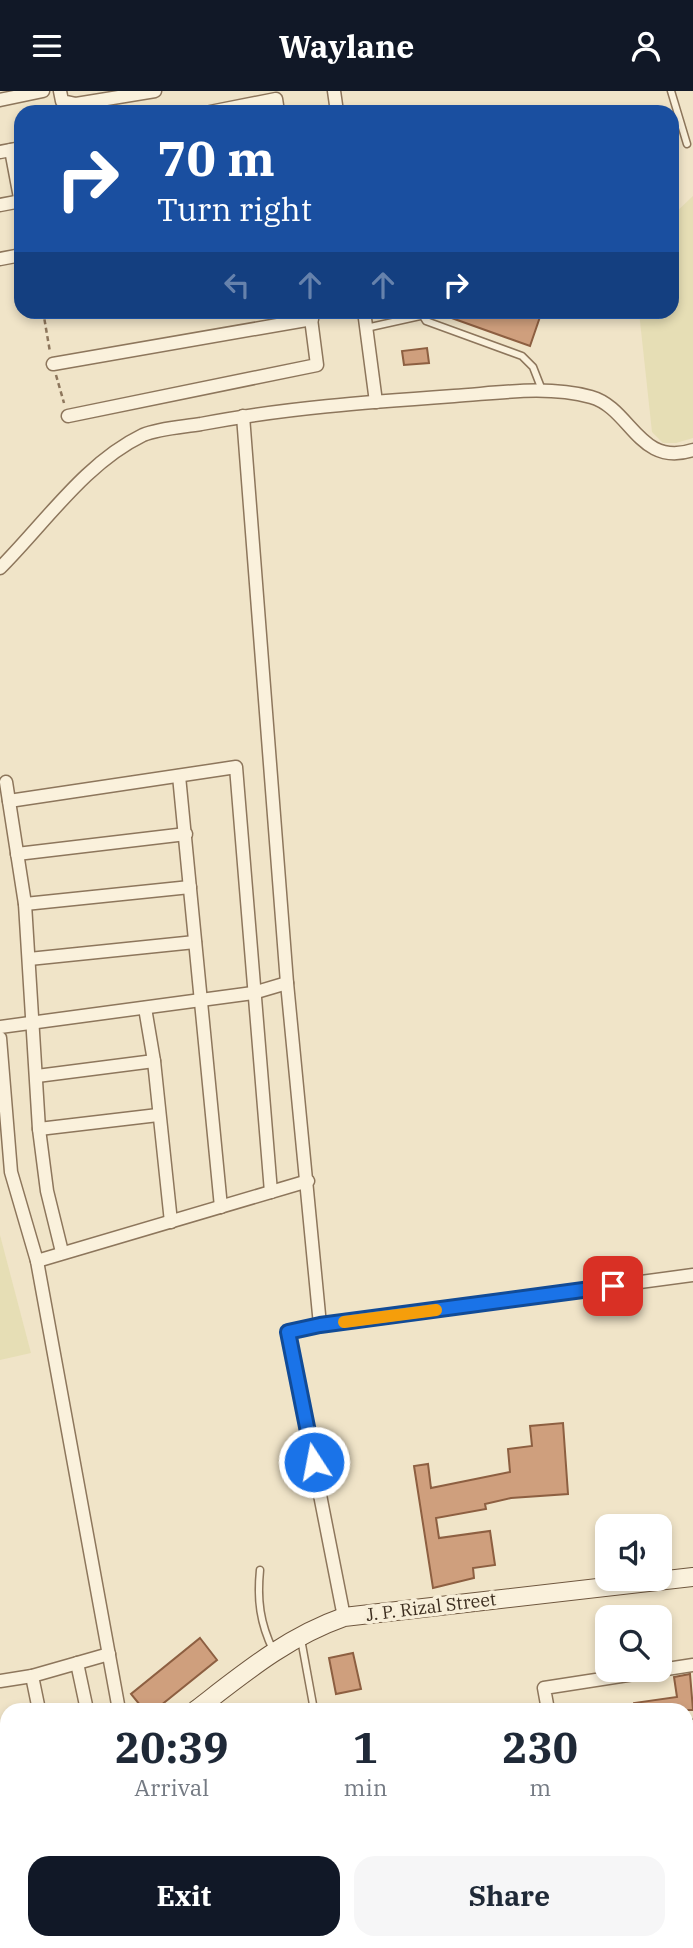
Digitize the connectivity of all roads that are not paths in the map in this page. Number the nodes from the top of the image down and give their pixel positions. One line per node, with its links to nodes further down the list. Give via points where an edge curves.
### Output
1 (43, 91): 4 (street)
2 (60, 91): 3 (street, via 62,101 76,104)
3 (155, 91)
4 (0, 100)
5 (246, 105): 6 (street, via 276,99)
6 (277, 105)
7 (679, 118): 8 (lane)
8 (687, 144)
9 (290, 319): 15 (street)
10 (311, 319): 18 (street, via 317,365)
11 (365, 319): 14 (street)
12 (401, 319): 14 (lane)
13 (424, 319): 16 (lane, via 522,356 533,366)
14 (366, 328): 17 (street)
15 (53, 364)
16 (542, 390): 17 (street); 20 (street, via 594,397 644,443 682,454)
17 (376, 402): 19 (street)
18 (68, 416)
19 (243, 416): 21 (street, via 146,434 114,452); 31 (street)
20 (693, 450)
21 (0, 568)
22 (179, 776): 24 (street); 25 (street); 32 (street, via 236,767)
23 (6, 782): 24 (street)
24 (9, 801): 26 (street)
25 (186, 834): 26 (street); 27 (street)
26 (17, 854): 28 (street)
27 (190, 887): 28 (street); 29 (street)
28 (25, 904): 30 (street)
29 (195, 942): 30 (street); 33 (street)
30 (29, 959): 35 (street)
31 (287, 983): 32 (street); 42 (street)
32 (253, 993): 33 (street); 43 (street)
33 (200, 999): 34 (street); 44 (street)
34 (145, 1007): 35 (street); 38 (street)
35 (32, 1021): 36 (street); 39 (street)
36 (0, 1027)
37 (0, 1038): 47 (street, via 11,1172)
38 (154, 1061): 39 (street); 40 (street)
39 (37, 1076): 41 (street)
40 (159, 1115): 41 (street); 45 (street)
41 (39, 1129): 46 (street, via 47,1191)
42 (308, 1181): 43 (street); 49 (street)
43 (271, 1192): 44 (street)
44 (221, 1207): 45 (street)
45 (171, 1222): 46 (street)
46 (62, 1252): 47 (street)
47 (37, 1261): 55 (street)
48 (693, 1275): 49 (street)
49 (320, 1325): 52 (street, via 288,1332)
50 (260, 1570): 54 (lane, via 257,1596 264,1632)
51 (693, 1577): 52 (main road, J. P. Rizal Street)
52 (344, 1616): 53 (main road, J. P. Rizal Street)
53 (300, 1634): 54 (main road, J. P. Rizal Street); 64 (lane)
54 (273, 1650): 63 (main road, J. P. Rizal Street)
55 (109, 1654): 56 (street); 62 (street)
56 (77, 1663): 58 (street); 61 (street)
57 (693, 1665): 65 (street, via 544,1688)
58 (32, 1676): 59 (street); 60 (street)
59 (0, 1681)
60 (38, 1703)
61 (86, 1703)
62 (118, 1703)
63 (205, 1703)
64 (313, 1703)
65 (547, 1703)

